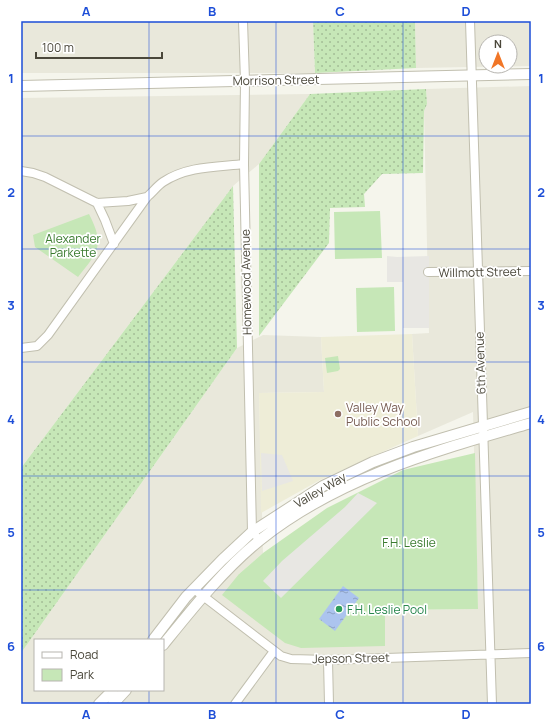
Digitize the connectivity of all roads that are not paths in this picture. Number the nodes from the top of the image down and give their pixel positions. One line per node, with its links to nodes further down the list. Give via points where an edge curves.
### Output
1 (243, 21): 5 (street, Homewood Avenue)
2 (470, 21): 4 (street, 6th Avenue)
3 (531, 74): 4 (street, Morrison Street)
4 (471, 75): 5 (street, Morrison Street); 14 (street, 6th Avenue)
5 (245, 81): 6 (street, Morrison Street); 7 (street, Homewood Avenue)
6 (21, 86)
7 (244, 164): 9 (street, via 195,168 162,183); 20 (street, Homewood Avenue)
8 (21, 172): 10 (street, via 45,177)
9 (148, 197): 10 (street); 11 (street)
10 (97, 203): 11 (street)
11 (114, 244): 15 (street, via 48,336 37,346)
12 (531, 271): 14 (street, Willmott Street)
13 (428, 272): 14 (street, Willmott Street)
14 (478, 272): 18 (street, 6th Avenue)
15 (21, 348)
16 (531, 412): 18 (street, Valley Way)
17 (531, 423): 19 (street, Valley Way)
18 (482, 426): 19 (street, 6th Avenue); 20 (street, Valley Way, via 413,447 348,473 323,486)
19 (483, 437): 21 (street, Valley Way, via 366,477 310,506); 28 (street, 6th Avenue)
20 (252, 532): 21 (street); 22 (street, Valley Way)
21 (260, 541): 23 (street, Valley Way)
22 (194, 589): 23 (street, Jepson Street); 24 (street, Valley Way)
23 (202, 597): 25 (street, Valley Way); 26 (street, Jepson Street)
24 (154, 639)
25 (164, 644)
26 (274, 651): 29 (street, Jepson Street, via 291,659); 34 (street)
27 (531, 653): 28 (street, Jepson Street)
28 (491, 654): 29 (street, Jepson Street); 36 (street, 6th Avenue)
29 (328, 660): 35 (street)
30 (112, 691): 32 (street)
31 (125, 691): 33 (street)
32 (99, 704)
33 (113, 704)
34 (235, 704)
35 (329, 704)
36 (492, 704)

